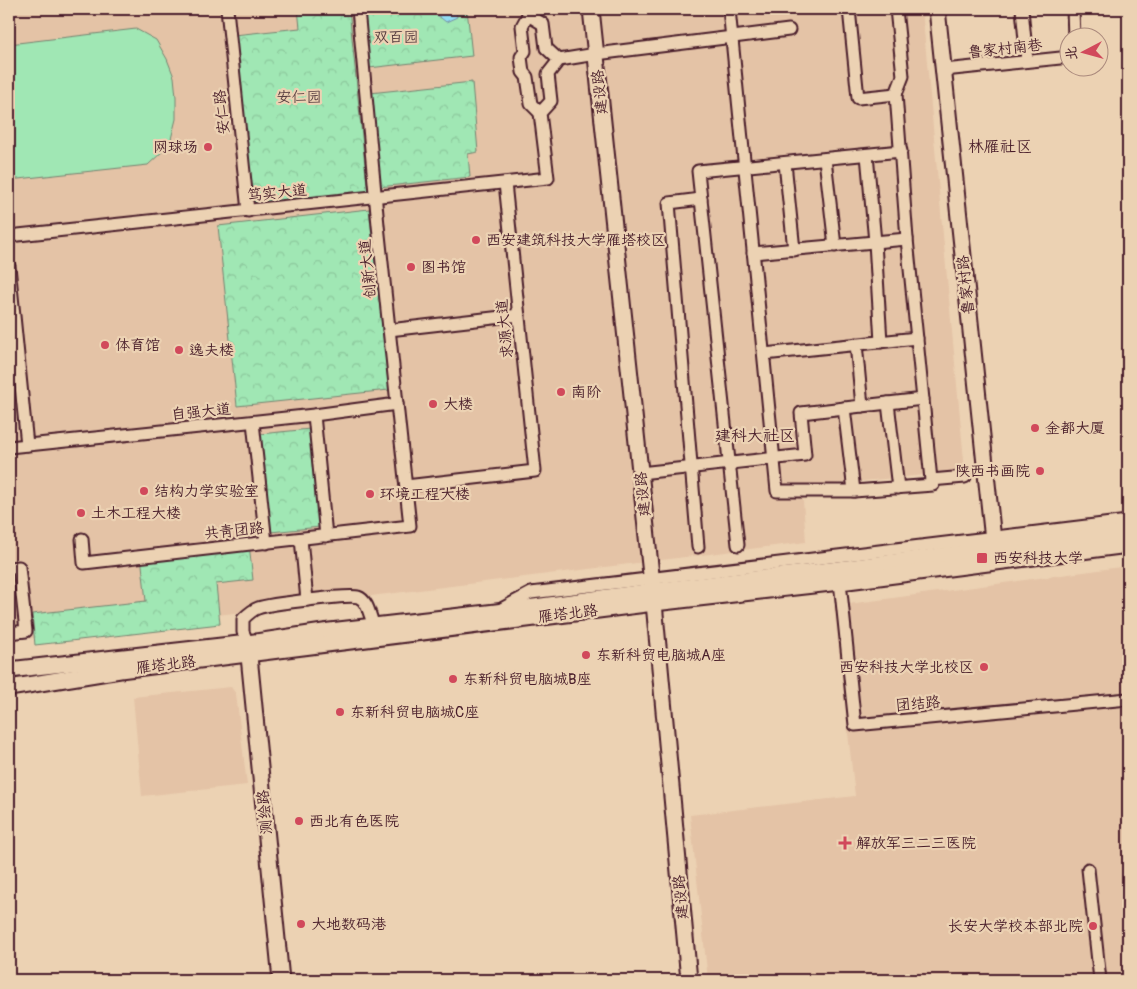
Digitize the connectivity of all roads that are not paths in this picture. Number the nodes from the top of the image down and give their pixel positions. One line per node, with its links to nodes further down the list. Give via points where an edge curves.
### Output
1 (227, 9): 33 (street, 安仁路)
2 (358, 9): 31 (street, 创新大道)
3 (591, 9): 16 (main road, 建设路)
4 (729, 9): 13 (street)
5 (849, 9): 23 (street, via 858,98)
6 (896, 9): 23 (street, via 903,76)
7 (937, 9): 20 (main road, 鲁家村路)
8 (1022, 9): 19 (street)
9 (1073, 9): 11 (street)
10 (528, 12): 14 (street, via 543,24); 15 (street, via 522,26)
11 (1074, 28)
12 (789, 30): 13 (street)
13 (731, 36): 16 (street); 29 (street)
14 (546, 48): 15 (street); 18 (street)
15 (525, 51): 22 (street, via 523,72)
16 (596, 54): 18 (street); 59 (main road, 建设路)
17 (1060, 58): 19 (street, 鲁家村南巷)
18 (559, 60): 21 (street)
19 (1027, 62): 20 (street, 鲁家村南巷)
20 (944, 70): 75 (main road, 鲁家村路)
21 (548, 74): 22 (street); 24 (street, via 551,101)
22 (528, 77): 24 (street, via 531,104)
23 (896, 94): 25 (street)
24 (540, 113): 30 (street, 笃实大道, via 548,178)
25 (901, 151): 26 (street); 35 (street)
26 (867, 155): 27 (street); 36 (street)
27 (825, 159): 28 (street); 37 (street)
28 (786, 163): 29 (street); 38 (street)
29 (745, 167): 32 (street, via 698,171); 39 (street)
30 (505, 183): 31 (street, 笃实大道); 41 (street, 求源大道)
31 (375, 198): 33 (street, 笃实大道); 42 (street, 创新大道)
32 (701, 199): 57 (street); 58 (street, via 669,203)
33 (248, 211): 34 (street, 笃实大道)
34 (9, 236)
35 (907, 240): 36 (street); 43 (street)
36 (875, 242): 37 (street); 44 (street)
37 (835, 246): 38 (street)
38 (794, 250): 39 (street)
39 (754, 253): 46 (street)
40 (9, 266): 54 (street)
41 (519, 315): 42 (street); 62 (street, 求源大道, via 535,471)
42 (389, 330): 49 (street, 创新大道)
43 (917, 338): 44 (street); 47 (street)
44 (881, 342): 45 (street)
45 (856, 344): 46 (street); 50 (street)
46 (764, 354): 56 (street)
47 (923, 399): 48 (street); 61 (street)
48 (888, 403): 50 (street); 63 (street)
49 (397, 404): 52 (street, 自强大道); 62 (street, 创新大道)
50 (862, 406): 51 (street)
51 (844, 408): 56 (street, via 801,413 805,455); 64 (street)
52 (314, 415): 53 (street, 自强大道); 68 (street)
53 (253, 422): 54 (street, 自强大道); 71 (street)
54 (27, 446): 55 (street, 自强大道)
55 (9, 448)
56 (774, 458): 57 (street); 64 (street, via 777,491)
57 (729, 463): 58 (street); 72 (street)
58 (691, 467): 59 (street); 74 (street)
59 (640, 473): 78 (main road, 建设路)
60 (965, 477): 61 (street)
61 (931, 480): 63 (street, via 933,485)
62 (406, 486): 66 (street, 创新大道)
63 (898, 488): 64 (street)
64 (854, 491)
65 (1128, 521): 75 (street)
66 (410, 526): 68 (street, 共青团路)
67 (1128, 532): 75 (main road, 雁塔北路)
68 (326, 536): 70 (street, 共青团路)
69 (82, 539): 71 (street, 共青团路, via 84,563)
70 (301, 539): 71 (street, 共青团路); 79 (street)
71 (266, 542)
72 (738, 545)
73 (1128, 545): 75 (main road, 雁塔北路)
74 (698, 547)
75 (993, 549): 77 (main road, 雁塔北路); 78 (main road, 雁塔北路)
76 (9, 568): 81 (street, via 19,567 26,631)
77 (840, 582): 78 (main road, 雁塔北路); 85 (street, 团结路, via 855,726)
78 (653, 591): 80 (main road, 雁塔北路); 82 (main road, 雁塔北路); 88 (main road, 建设路)
79 (307, 600): 80 (street, via 357,596 364,600); 82 (street, via 265,606 249,613 243,619)
80 (374, 626): 82 (main road, 雁塔北路)
81 (9, 633)
82 (249, 649): 83 (main road, 雁塔北路); 84 (main road, 雁塔北路); 87 (main road, 测绘路)
83 (9, 670)
84 (9, 688)
85 (1128, 699)
86 (1088, 869): 89 (street)
87 (281, 980)
88 (689, 980)
89 (1100, 980)

